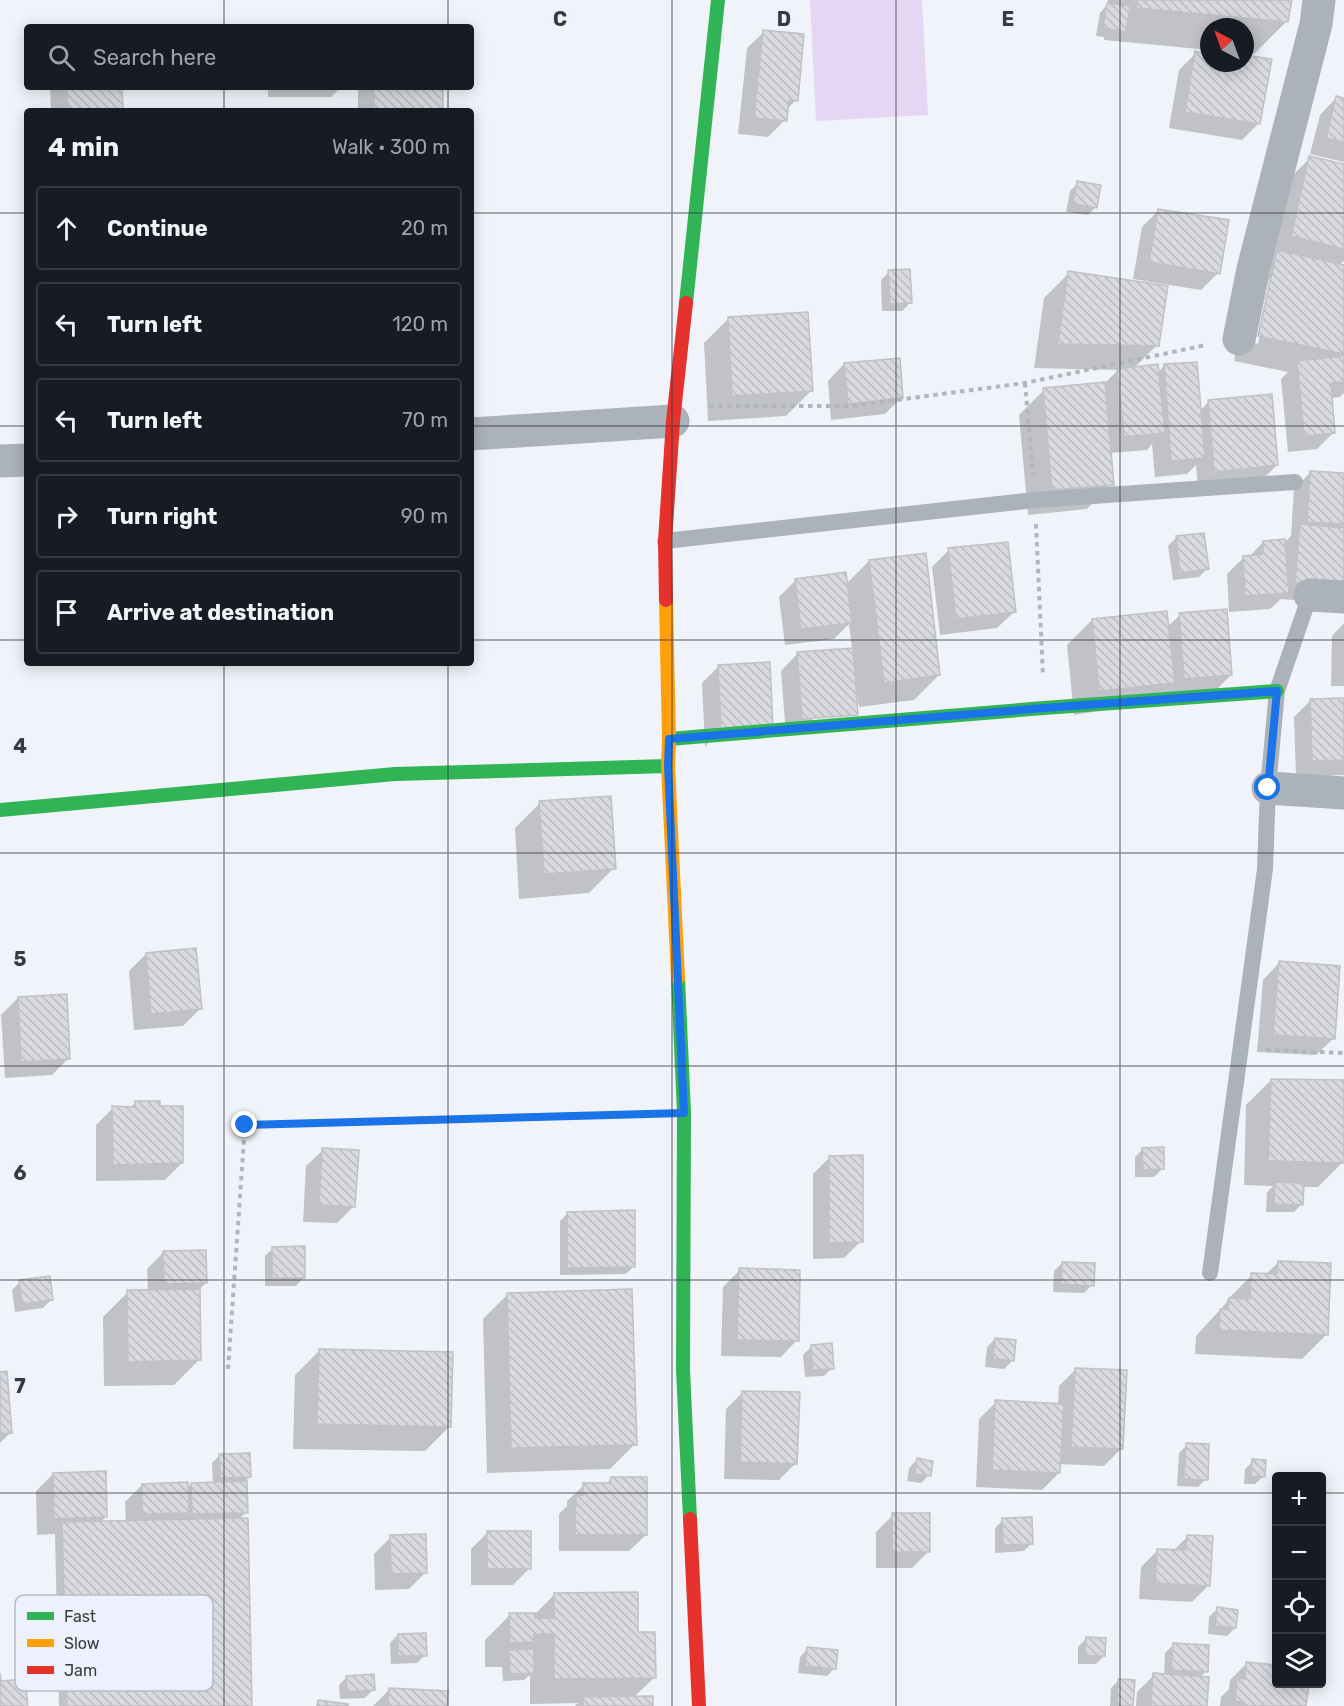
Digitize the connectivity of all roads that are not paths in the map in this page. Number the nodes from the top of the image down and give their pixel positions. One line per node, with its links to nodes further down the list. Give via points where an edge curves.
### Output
1 (718, 0): 4 (street)
2 (1319, 0): 3 (street)
3 (1239, 339)
4 (674, 413): 5 (street); 9 (street)
5 (474, 434)
6 (24, 460): 7 (street)
7 (0, 461)
8 (1295, 482): 9 (lane, via 1035,500)
9 (665, 541): 13 (street)
10 (1310, 595): 11 (street); 12 (lane)
11 (1344, 597)
12 (1277, 691): 13 (street); 15 (lane)
13 (669, 739): 14 (street)
14 (668, 766): 17 (street, via 395,774); 19 (street, via 684,1113 683,1370)
15 (1268, 788): 16 (street); 18 (lane, via 1265,869)
16 (1344, 793)
17 (0, 810)
18 (1210, 1273)
19 (699, 1706)

